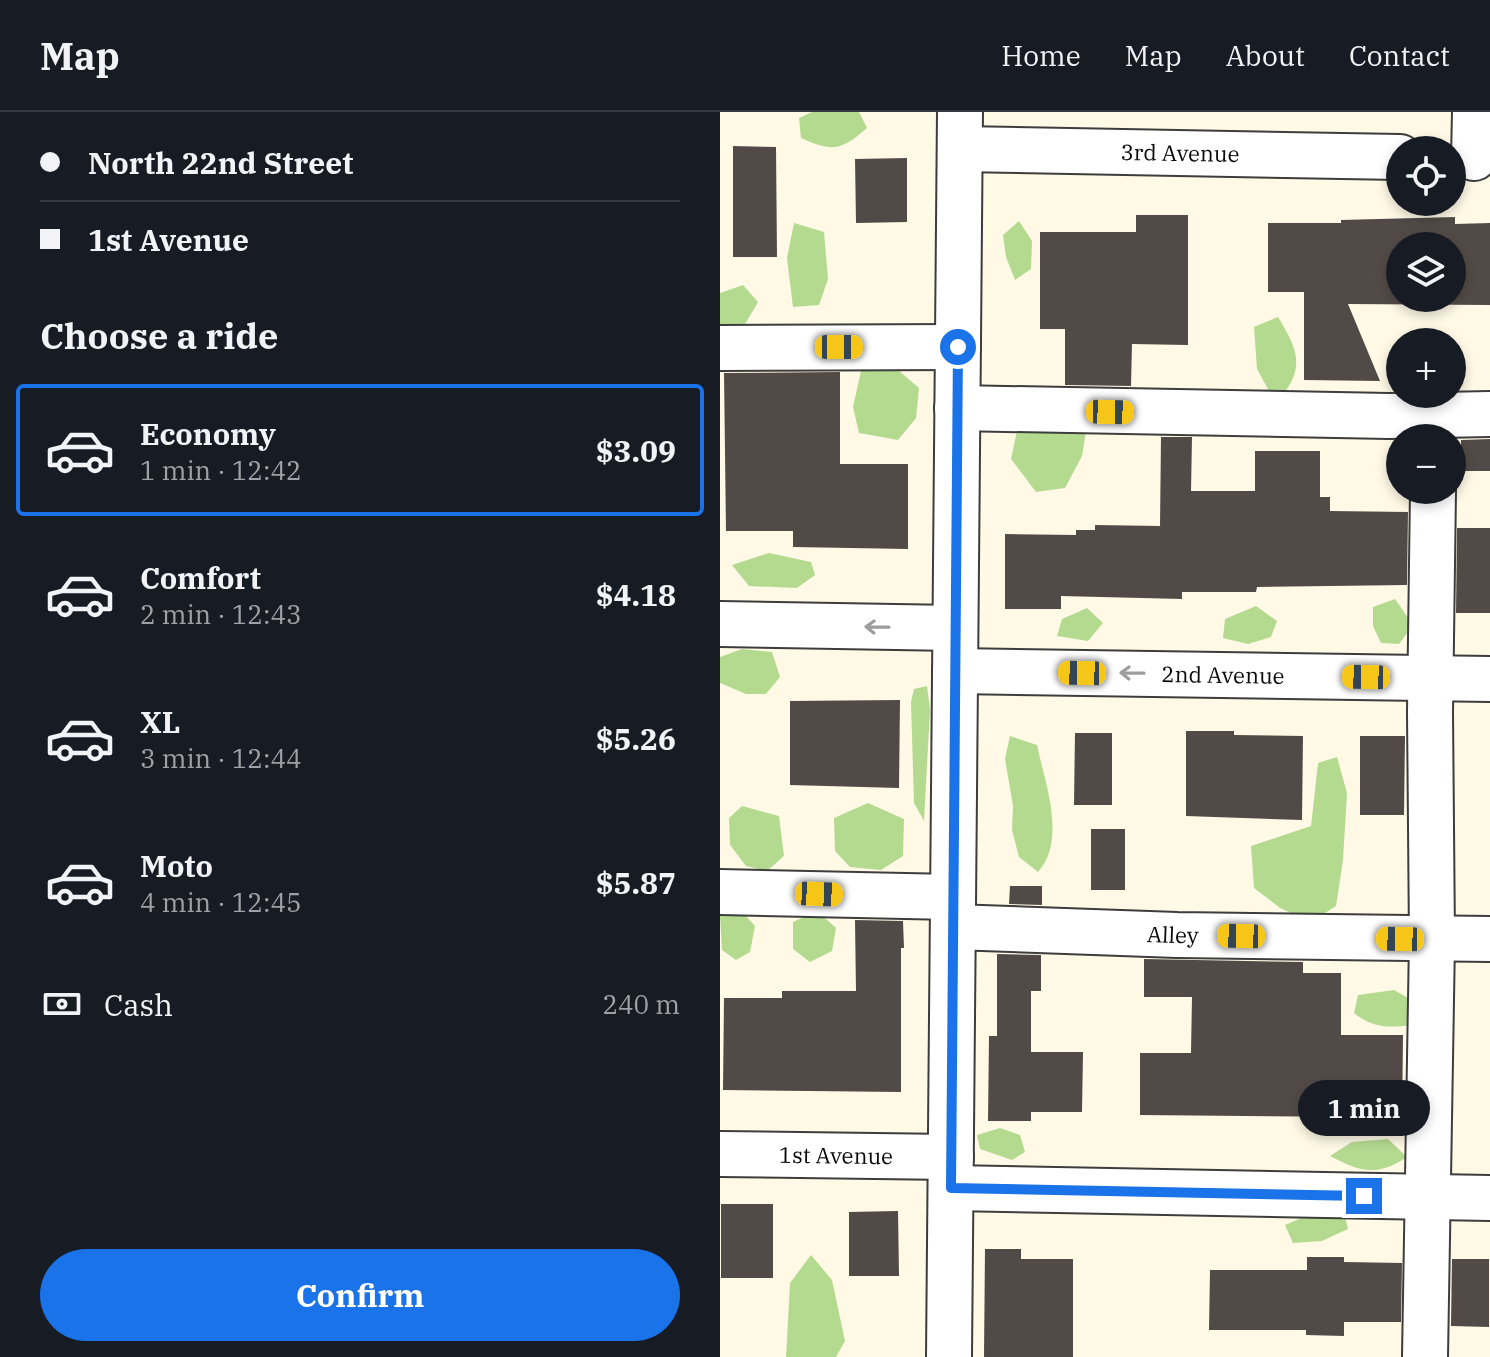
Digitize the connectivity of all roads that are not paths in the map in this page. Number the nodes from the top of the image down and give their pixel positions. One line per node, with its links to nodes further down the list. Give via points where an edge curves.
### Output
1 (1475, 112): 4 (street)
2 (960, 131): 3 (street, 3rd Avenue); 5 (street)
3 (1386, 156)
4 (1472, 158)
5 (958, 347): 6 (street); 7 (street)
6 (720, 348)
7 (957, 408): 9 (street, via 1389,416); 13 (street)
8 (1490, 414): 10 (street)
9 (1425, 424)
10 (1443, 424)
11 (1433, 504): 14 (street)
12 (720, 624): 13 (street, 2nd Avenue, one-way to 12)
13 (955, 649): 14 (street, 2nd Avenue, one-way to 13); 17 (street)
14 (1430, 678): 15 (street, 2nd Avenue); 19 (street)
15 (1490, 679)
16 (720, 892): 17 (street, Alley)
17 (953, 912): 19 (street, Alley, via 1177,935); 21 (street)
18 (1490, 939): 19 (street, Alley)
19 (1432, 940): 22 (street)
20 (720, 1154): 21 (street, 1st Avenue)
21 (951, 1173): 22 (street, 1st Avenue); 24 (street)
22 (1428, 1197): 23 (street, 1st Avenue); 25 (street)
23 (1490, 1198)
24 (949, 1357)
25 (1425, 1357)

